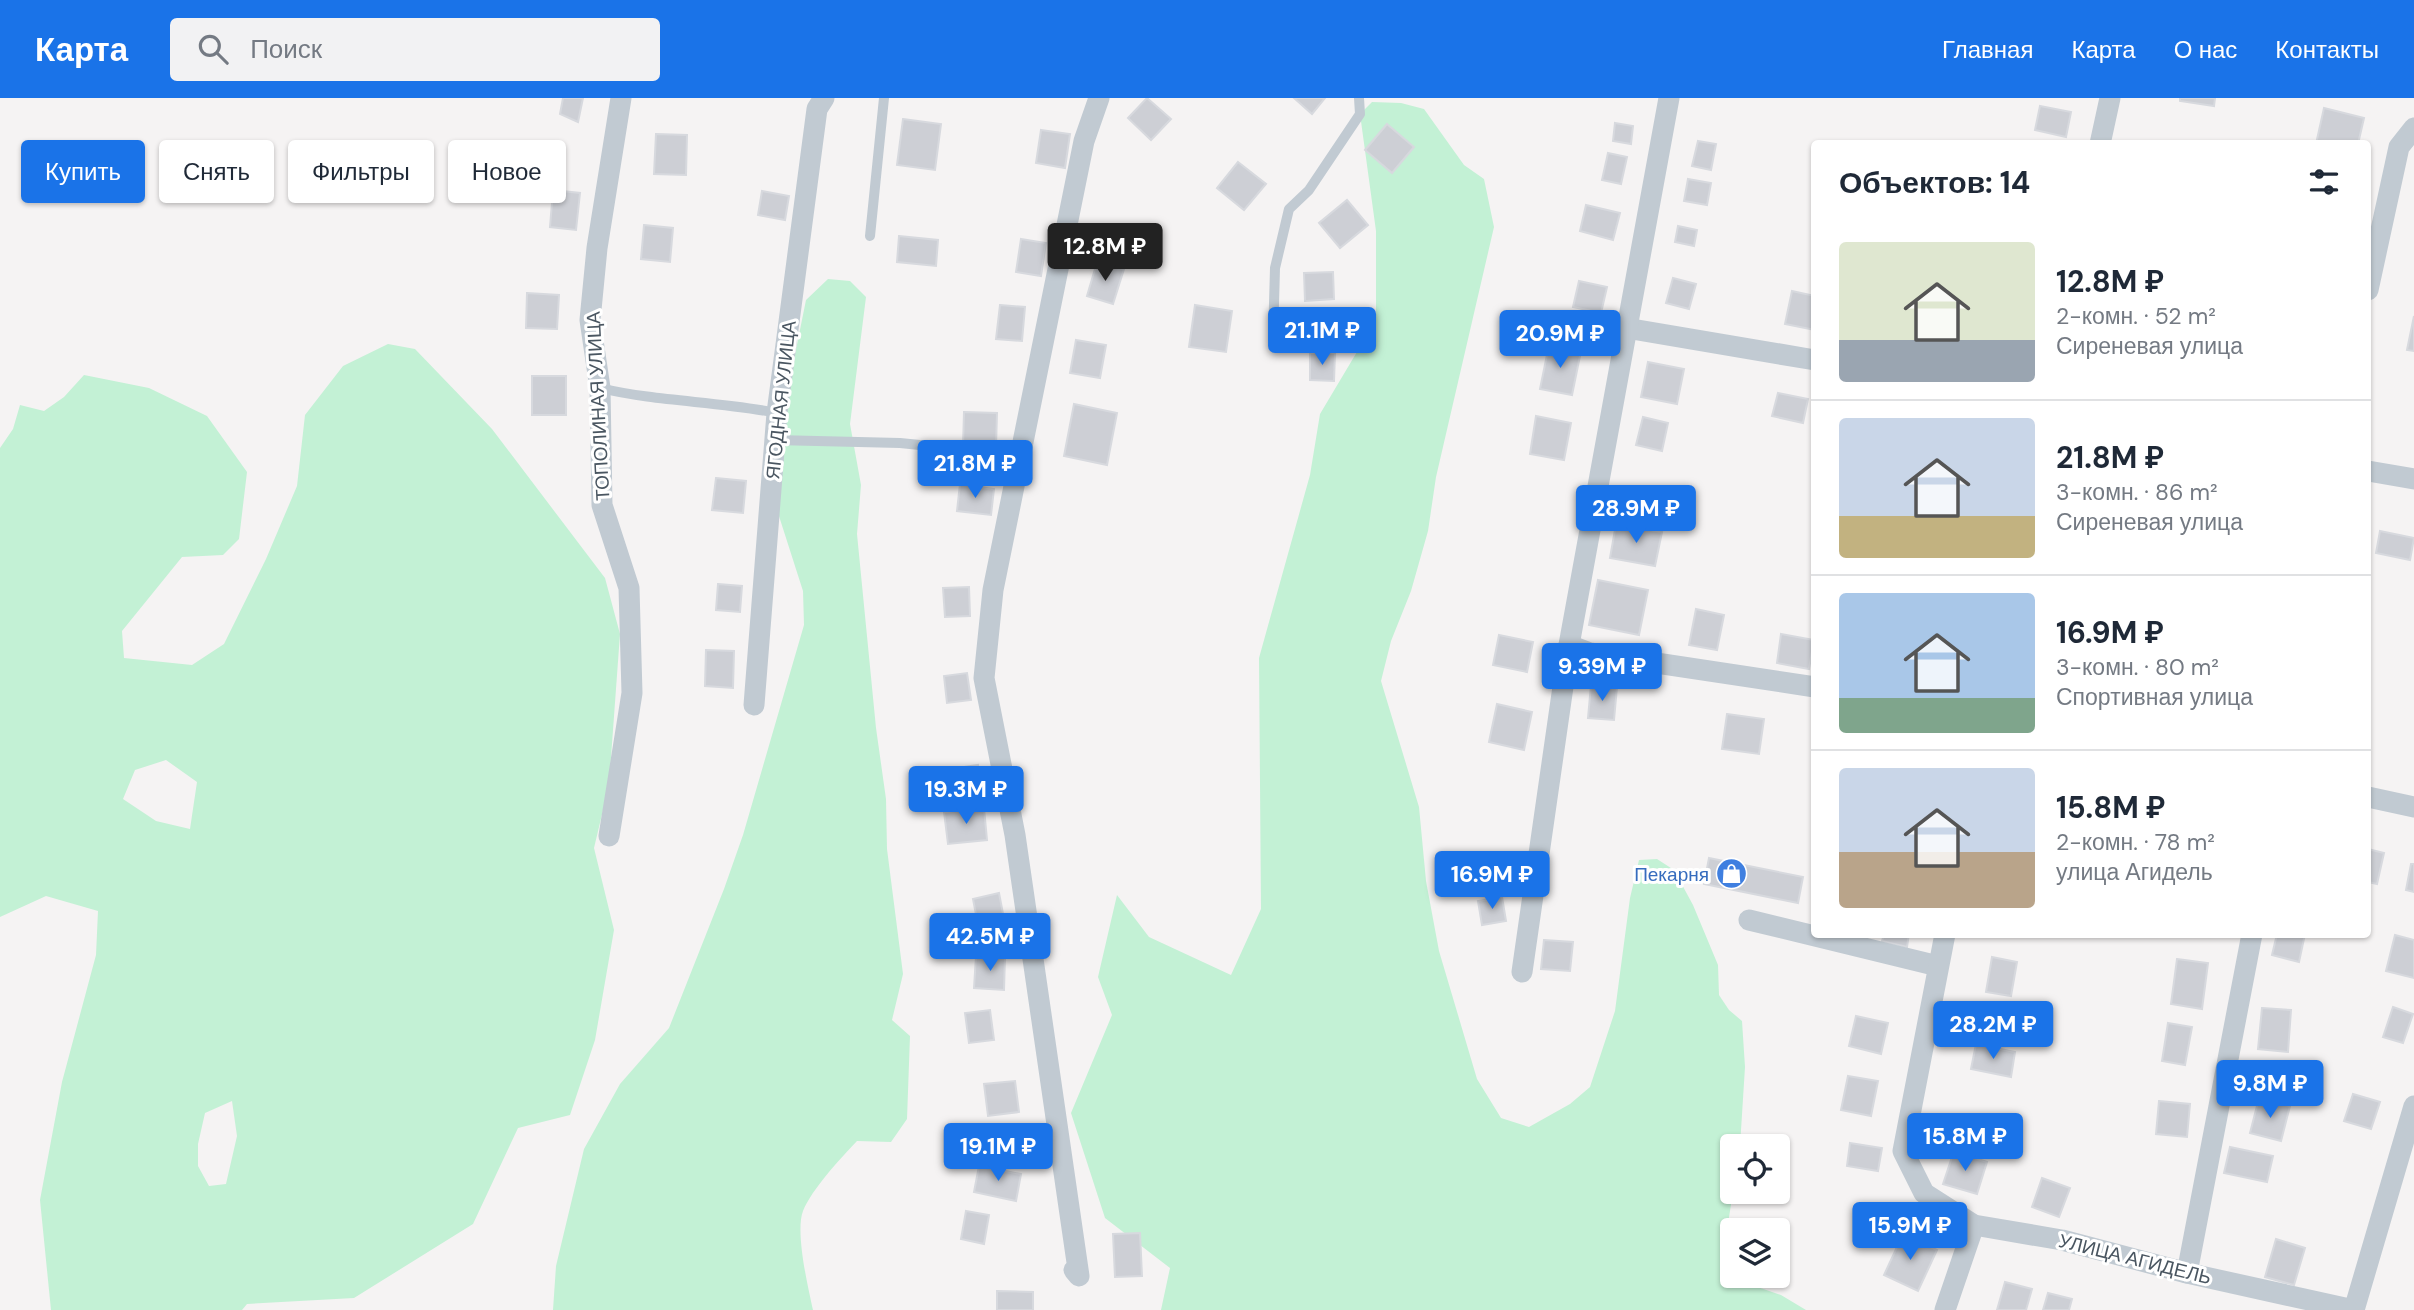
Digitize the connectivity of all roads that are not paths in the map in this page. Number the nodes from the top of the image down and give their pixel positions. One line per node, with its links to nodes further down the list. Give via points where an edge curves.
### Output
1 (621, 98): 15 (street, ТОПОЛИНАЯ УЛИЦА, via 590,320)
2 (824, 98): 16 (street, ЯГОДНАЯ УЛИЦА, via 817,109)
3 (884, 98): 10 (lane)
4 (1100, 98): 18 (street, via 1084,141)
5 (1359, 98): 13 (lane, via 1360,114 1309,190 1289,209 1275,268)
6 (1668, 98): 12 (street)
7 (2110, 98): 9 (street)
8 (2414, 128): 11 (street, via 2399,147)
9 (2101, 140)
10 (870, 236)
11 (2371, 276)
12 (1626, 328): 14 (street); 21 (street)
13 (1273, 339)
14 (1811, 359)
15 (600, 388): 16 (lane, via 631,396 735,404); 26 (street, ТОПОЛИНАЯ УЛИЦА, via 602,505 629,588 632,693)
16 (777, 413): 17 (street, ЯГОДНАЯ УЛИЦА)
17 (775, 440): 18 (lane, via 900,443); 23 (street, ЯГОДНАЯ УЛИЦА)
18 (1019, 454): 36 (street, via 993,590 984,678 1015,835 1079,1276)
19 (2371, 472): 20 (street)
20 (2414, 479)
21 (1569, 645): 22 (street, via 1590,653); 33 (street)
22 (1811, 686)
23 (754, 705)
24 (2371, 798): 25 (street)
25 (2414, 807)
26 (609, 835)
27 (1749, 920): 28 (street)
28 (1811, 935)
29 (1823, 938): 32 (street)
30 (1944, 938): 32 (street)
31 (2251, 938): 37 (street)
32 (1938, 966): 35 (street, УЛИЦА АГИДЕЛЬ, via 1903,1151 1924,1193)
33 (1522, 972)
34 (2414, 1106): 39 (street)
35 (1974, 1224): 37 (street, УЛИЦА АГИДЕЛЬ, via 2062,1240); 38 (street)
36 (1073, 1270)
37 (2187, 1273): 39 (street, УЛИЦА АГИДЕЛЬ)
38 (1945, 1310)
39 (2354, 1310)

